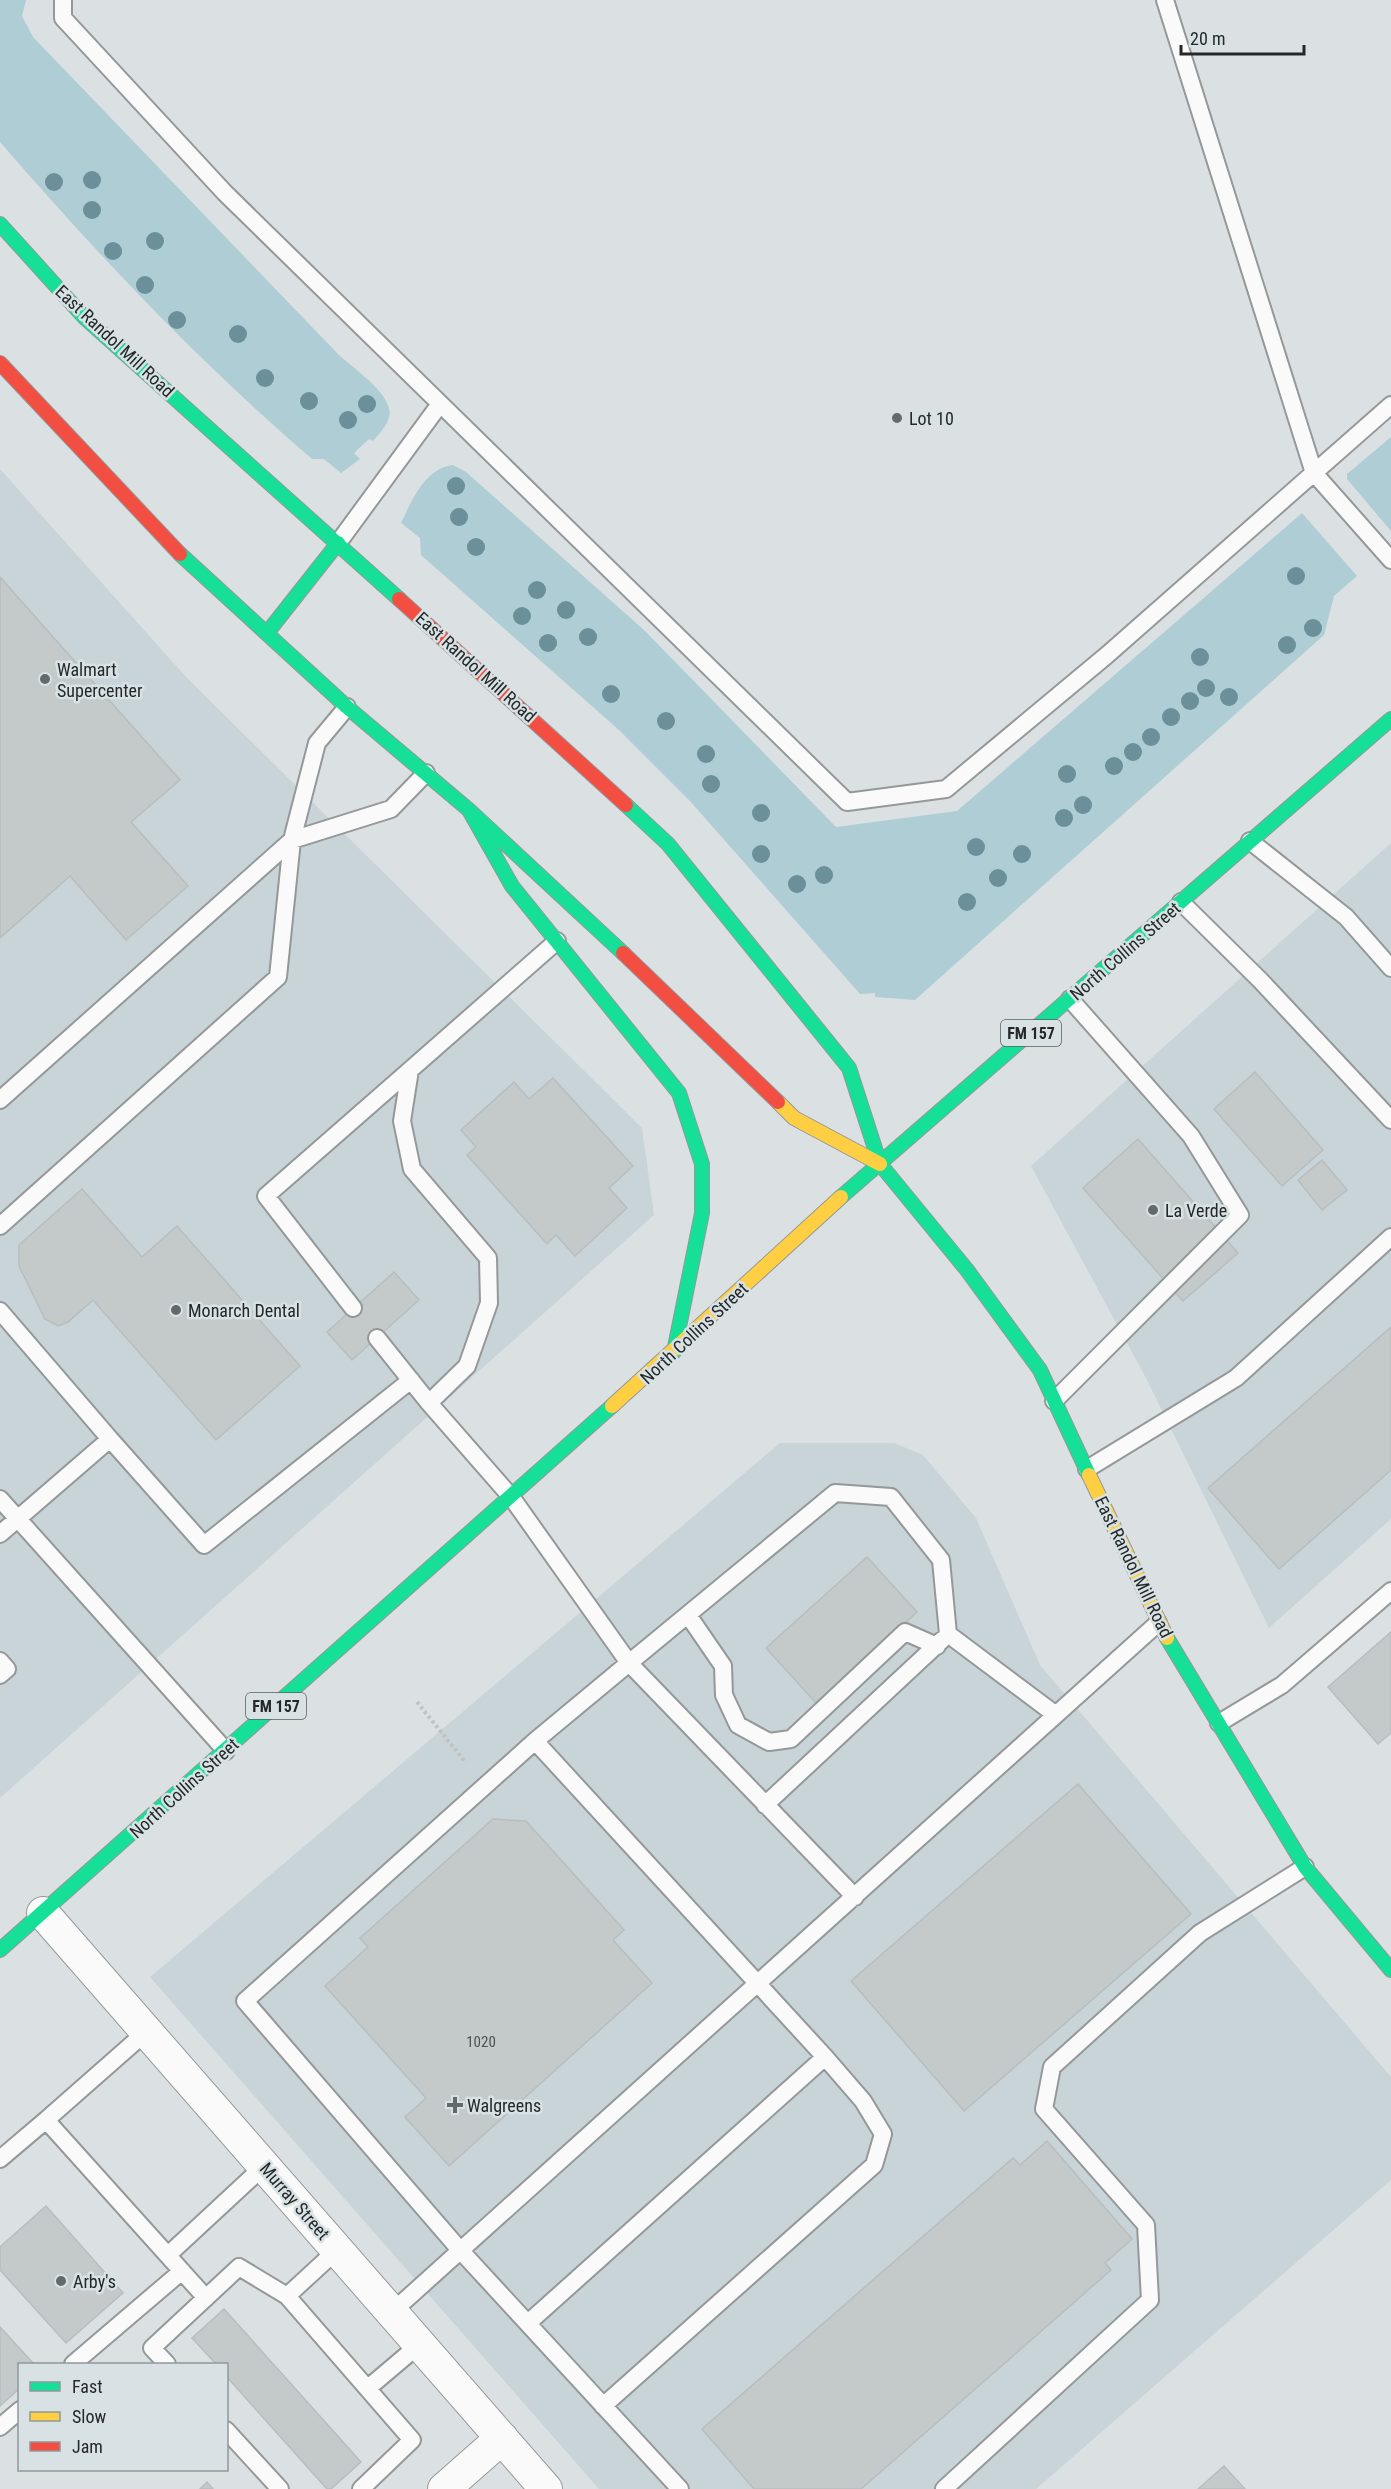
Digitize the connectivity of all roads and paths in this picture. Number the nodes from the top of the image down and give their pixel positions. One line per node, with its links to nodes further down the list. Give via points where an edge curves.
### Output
1 (63, 0): 5 (lane, via 63,18 196,162)
2 (1165, 0): 7 (lane)
3 (0, 224): 8 (main road, East Randol Mill Road, via 84,317)
4 (0, 363): 10 (main road, East Randol Mill Road, via 183,557)
5 (440, 404): 7 (lane, via 847,802 946,789 1107,655); 8 (lane)
6 (1391, 405): 7 (lane)
7 (1314, 473): 9 (lane)
8 (338, 543): 10 (main road); 24 (main road, East Randol Mill Road, via 668,844 849,1068)
9 (1391, 560)
10 (267, 633): 11 (main road, East Randol Mill Road)
11 (347, 707): 13 (main road, East Randol Mill Road); 15 (lane, via 317,742)
12 (1389, 723): 16 (main road, North Collins Street / FM 157)
13 (426, 773): 14 (main road, East Randol Mill Road); 15 (lane, via 392,809)
14 (469, 810): 18 (main road, via 512,886); 24 (main road, East Randol Mill Road, via 794,1118)
15 (292, 840): 22 (lane); 25 (lane, via 278,976)
16 (1251, 841): 17 (main road, North Collins Street / FM 157); 19 (lane, via 1346,916)
17 (1181, 902): 20 (main road, North Collins Street / FM 157); 23 (lane)
18 (557, 941): 21 (lane); 30 (main road, via 679,1093 702,1164 702,1213)
19 (1391, 968)
20 (1070, 999): 24 (main road, North Collins Street / FM 157); 32 (lane, via 1191,1136 1240,1215)
21 (410, 1070): 27 (lane, via 266,1196); 33 (lane, via 402,1121 412,1169 488,1258 489,1303 467,1366)
22 (0, 1100)
23 (1391, 1120)
24 (880, 1164): 30 (main road, North Collins Street / FM 157); 32 (main road, East Randol Mill Road, via 967,1270 1040,1370)
25 (0, 1226)
26 (1391, 1237): 35 (lane, via 1236,1378)
27 (353, 1308)
28 (0, 1311): 34 (lane)
29 (377, 1338): 31 (lane)
30 (674, 1352): 36 (main road, North Collins Street / FM 157)
31 (411, 1380): 33 (lane); 34 (lane, via 204,1545)
32 (1054, 1401): 35 (main road, East Randol Mill Road)
33 (429, 1402): 36 (lane)
34 (110, 1439): 38 (lane)
35 (1087, 1469): 42 (main road, East Randol Mill Road)
36 (512, 1498): 45 (lane); 51 (main road, North Collins Street / FM 157)
37 (0, 1499): 38 (lane)
38 (18, 1519): 39 (lane); 51 (lane)
39 (0, 1534)
40 (1391, 1591): 49 (lane, via 1282,1685)
41 (688, 1615): 43 (lane, via 723,1666 724,1695 738,1725 769,1742 791,1739 904,1632); 43 (lane, via 835,1493 891,1497 941,1560); 45 (lane)
42 (1158, 1623): 48 (lane); 49 (main road, East Randol Mill Road)
43 (943, 1640): 48 (lane); 53 (lane)
44 (0, 1661): 46 (lane, via 7,1669)
45 (629, 1663): 50 (lane); 53 (lane)
46 (0, 1675)
47 (417, 1702): 52 (path)
48 (1056, 1715): 55 (lane)
49 (1219, 1723): 54 (main road, East Randol Mill Road)
50 (535, 1741): 52 (lane); 60 (lane)
51 (226, 1751): 56 (main road, North Collins Street / FM 157)
52 (484, 1786): 67 (lane, via 245,2001)
53 (765, 1805): 55 (lane)
54 (1305, 1867): 58 (main road, East Randol Mill Road); 88 (lane, via 1200,1934 1052,2067 1044,2109 1146,2225 1150,2300)
55 (855, 1897): 60 (lane)
56 (43, 1913): 57 (main road, North Collins Street / FM 157); 61 (street, Murray Street)
57 (0, 1950)
58 (1385, 1951): 59 (main road, East Randol Mill Road)
59 (1391, 1970)
60 (759, 1983): 62 (lane); 67 (lane)
61 (146, 2032): 63 (lane); 65 (street, Murray Street)
62 (825, 2057): 73 (lane); 78 (lane, via 864,2101 883,2134 874,2165)
63 (46, 2121): 64 (lane); 68 (lane)
64 (0, 2159)
65 (264, 2166): 66 (street, Murray Street); 68 (lane)
66 (337, 2250): 70 (lane); 72 (street, Murray Street)
67 (460, 2250): 72 (lane); 73 (lane)
68 (168, 2255): 69 (lane)
69 (182, 2271): 71 (lane); 75 (lane)
70 (287, 2296): 71 (lane, via 239,2267); 77 (lane)
71 (206, 2298): 76 (lane, via 152,2348)
72 (392, 2312): 74 (street, Murray Street)
73 (528, 2323): 78 (lane)
74 (420, 2344): 77 (lane); 82 (street, Murray Street)
75 (74, 2363)
76 (166, 2363)
77 (368, 2388): 84 (lane, via 412,2440)
78 (603, 2406): 87 (lane)
79 (18, 2412): 80 (lane)
80 (0, 2427)
81 (228, 2432): 83 (lane)
82 (502, 2438): 85 (street); 86 (street, Murray Street)
83 (280, 2489)
84 (361, 2489)
85 (444, 2489)
86 (546, 2489)
87 (680, 2489)
88 (944, 2489)

